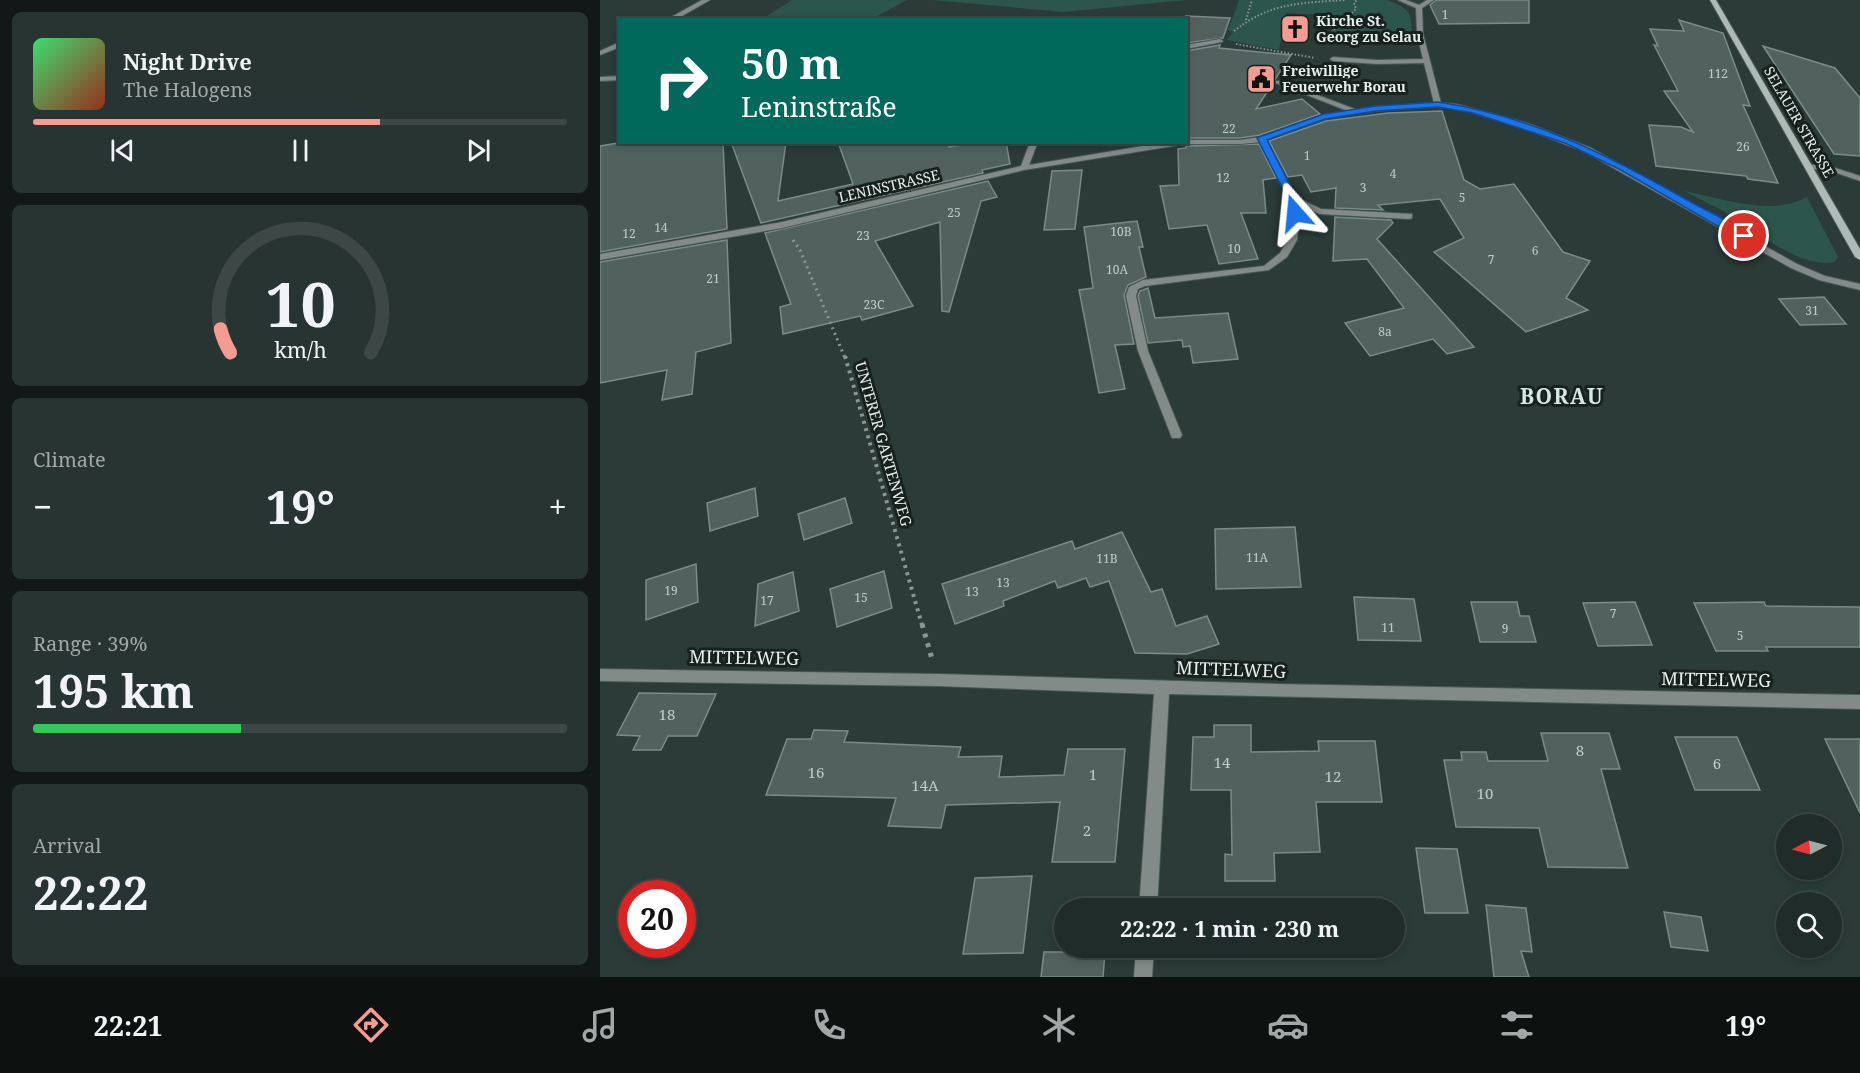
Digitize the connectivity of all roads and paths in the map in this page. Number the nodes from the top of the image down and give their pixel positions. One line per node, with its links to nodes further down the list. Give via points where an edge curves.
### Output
1 (707, 0): 9 (street)
2 (1252, 0): 3 (path, via 1245,21 1285,5)
3 (1346, 0)
4 (1357, 0): 10 (path, via 1356,9)
5 (1401, 0): 8 (street)
6 (1431, 0): 8 (street)
7 (1713, 0): 27 (main road, SELAUER STRASSE)
8 (1419, 7): 17 (street)
9 (673, 18)
10 (1335, 28)
11 (1220, 41): 13 (street); 15 (path)
12 (618, 45): 14 (street)
13 (1188, 47)
14 (600, 53)
15 (1307, 57)
16 (1333, 59): 17 (street)
17 (1426, 60): 21 (street)
18 (618, 78): 19 (street)
19 (600, 79)
20 (1278, 82): 22 (street)
21 (1438, 105): 22 (street, LENINSTRASSE); 35 (street, LENINSTRASSE, via 1475,110 1569,141 1622,167 1794,266)
22 (1356, 111): 23 (street, LENINSTRASSE, via 1324,117)
23 (1262, 138): 24 (street, LENINSTRASSE); 30 (street)
24 (1188, 142)
25 (1033, 144): 28 (street)
26 (1174, 144): 28 (street, LENINSTRASSE)
27 (1809, 166): 29 (street); 34 (main road, SELAUER STRASSE)
28 (1024, 168): 32 (street, LENINSTRASSE)
29 (1860, 179)
30 (1293, 199): 31 (street, via 1319,211); 36 (street, via 1293,241 1278,263 1134,287 1131,296 1143,351)
31 (1409, 216)
32 (782, 225): 33 (street, LENINSTRASSE); 38 (path, UNTERER GARTENWEG, via 800,250 846,359)
33 (600, 257)
34 (1860, 257)
35 (1860, 287)
36 (1176, 435)
37 (600, 675): 38 (street, MITTELWEG)
38 (938, 680): 39 (street, MITTELWEG)
39 (1162, 687): 40 (street, MITTELWEG); 41 (street)
40 (1860, 702)
41 (1149, 898)
42 (1144, 958): 43 (street)
43 (1143, 977)

